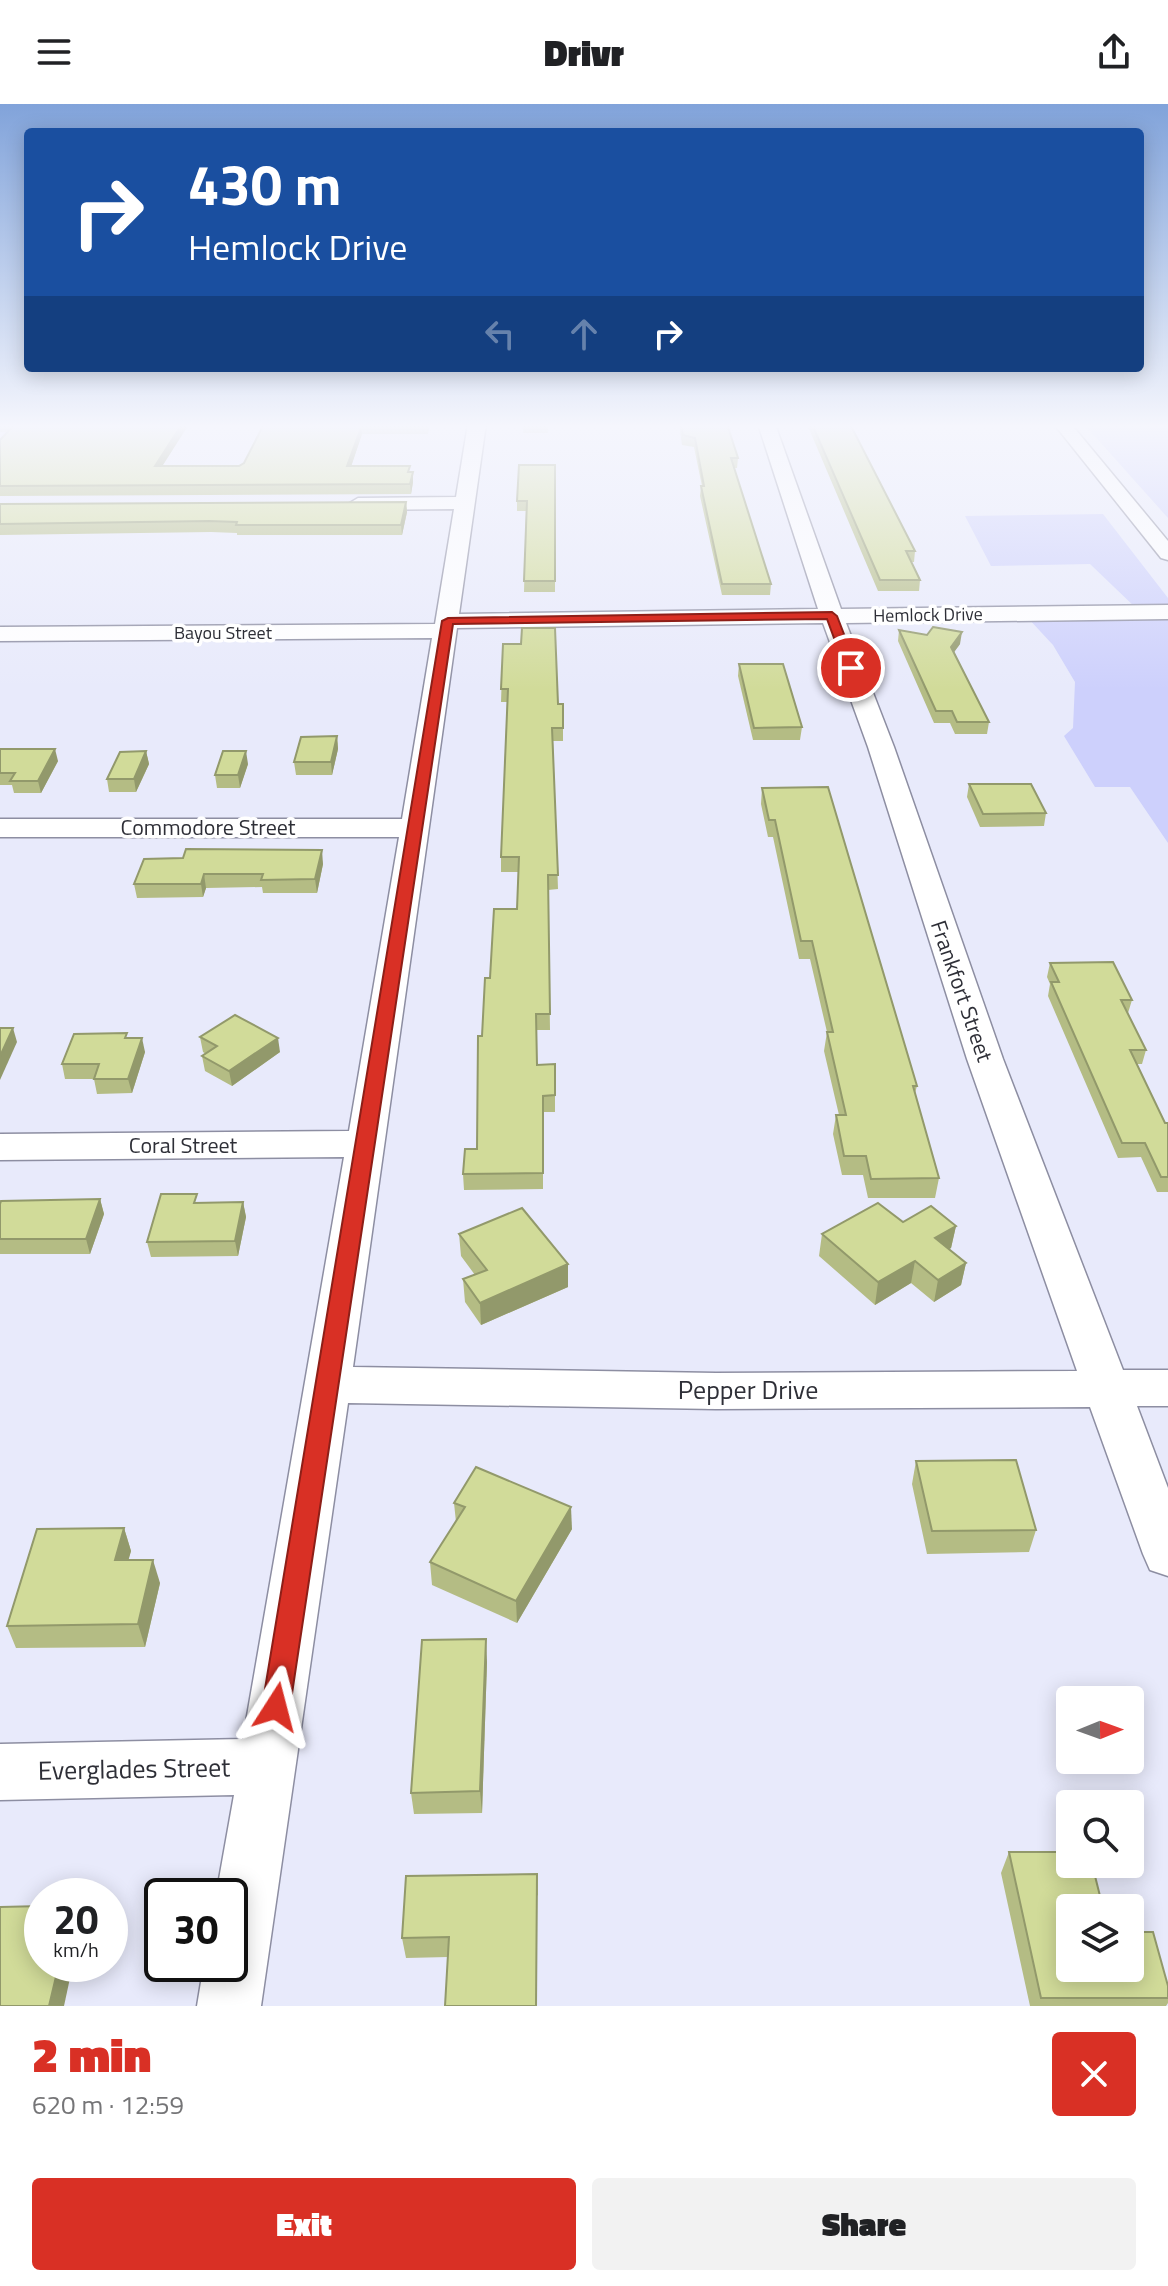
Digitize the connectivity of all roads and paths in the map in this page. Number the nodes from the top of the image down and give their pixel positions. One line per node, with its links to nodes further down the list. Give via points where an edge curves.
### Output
1 (464, 513): 7 (street)
2 (797, 513): 6 (street, Frankfort Street)
3 (1134, 513): 4 (street)
4 (1168, 554)
5 (1168, 612): 6 (street, Hemlock Drive)
6 (832, 616): 7 (street, Hemlock Drive); 15 (street, Frankfort Street, via 985,1059)
7 (447, 626): 8 (street, Bayou Street); 10 (street)
8 (0, 634)
9 (0, 828): 10 (street, Commodore Street)
10 (416, 828): 11 (street)
11 (366, 1144): 12 (street, Coral Street); 13 (street)
12 (0, 1147)
13 (328, 1385): 15 (street, Pepper Drive, via 716,1391); 17 (street)
14 (1168, 1388): 15 (street, Pepper Drive)
15 (1107, 1389): 16 (street, Frankfort Street)
16 (1168, 1554)
17 (267, 1766): 18 (street, Everglades Street); 19 (street)
18 (0, 1772)
19 (229, 2006)

